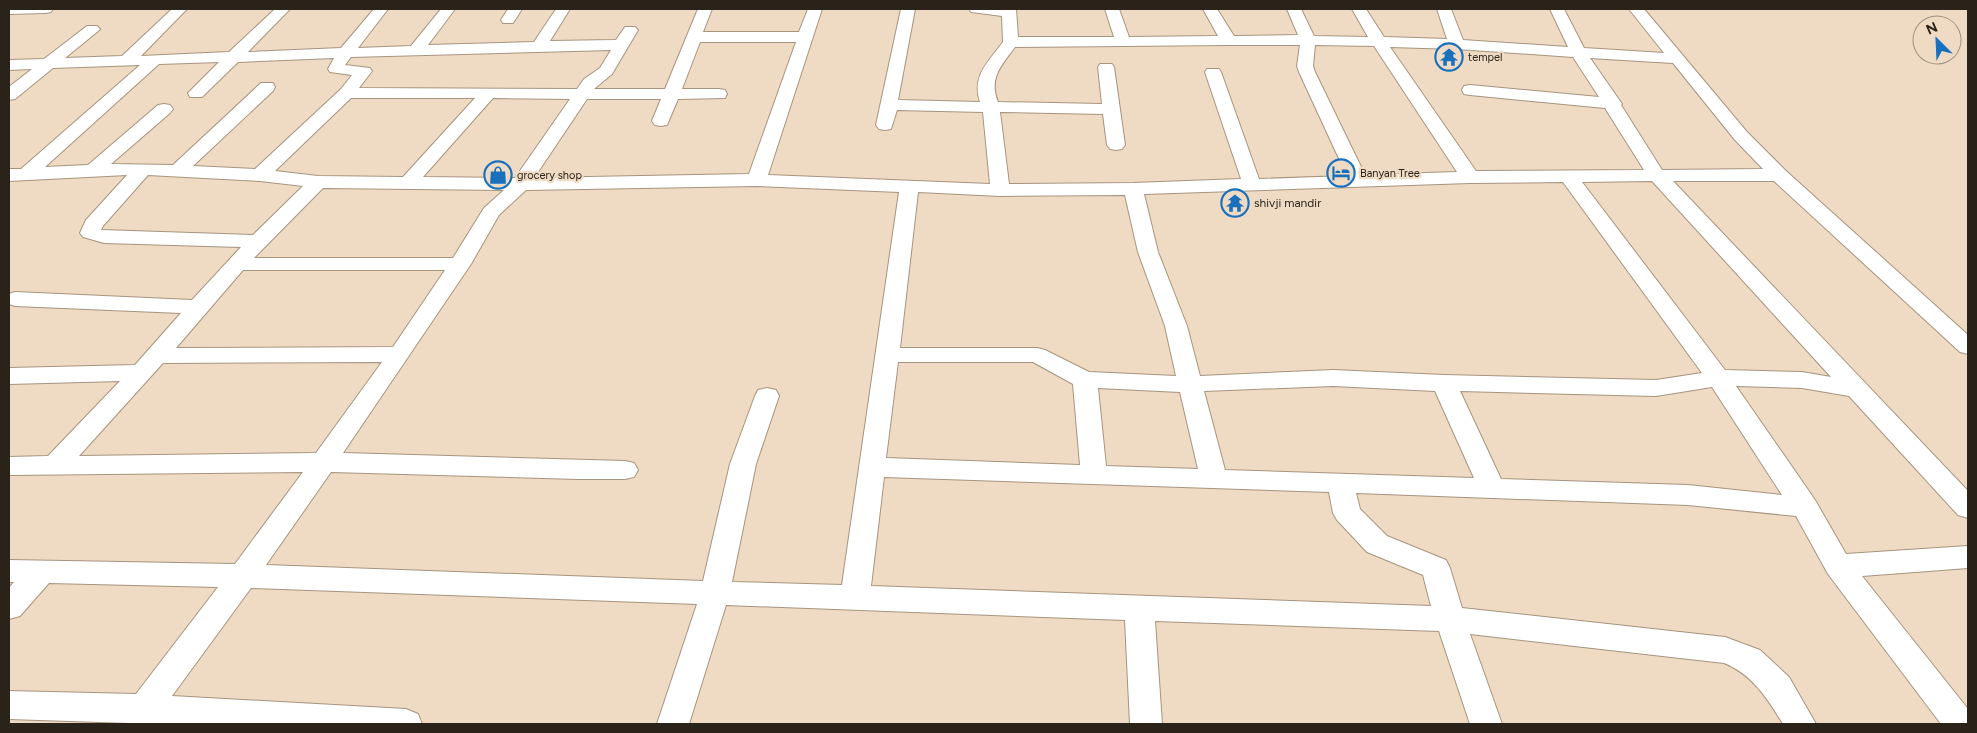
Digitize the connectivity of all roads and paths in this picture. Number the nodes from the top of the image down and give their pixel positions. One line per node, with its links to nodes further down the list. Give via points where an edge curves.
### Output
1 (46, 9): 19 (street)
2 (180, 9): 35 (street)
3 (283, 9): 33 (street)
4 (382, 9): 31 (street)
5 (448, 9): 30 (street)
6 (563, 9): 29 (street)
7 (705, 9): 21 (street)
8 (815, 9): 22 (street)
9 (908, 9): 50 (street)
10 (976, 9): 18 (street)
11 (1112, 9): 26 (street)
12 (1210, 9): 24 (street)
13 (1294, 9): 23 (street)
14 (1359, 9): 27 (street)
15 (1444, 9): 28 (street)
16 (1557, 9): 32 (street)
17 (1636, 9): 34 (street)
18 (1009, 10): 25 (street)
19 (14, 12)
20 (92, 29): 37 (street)
21 (694, 37): 22 (street); 47 (street)
22 (806, 37): 67 (street)
23 (1308, 40): 24 (street); 27 (street); 68 (street, via 1307,72)
24 (1229, 41): 26 (street)
25 (1010, 42): 26 (street); 52 (street, via 989,71 985,91)
26 (1123, 42)
27 (1379, 42): 28 (street); 66 (street)
28 (1457, 44): 32 (street)
29 (540, 46): 30 (street); 46 (street, via 625,38 606,71 590,82)
30 (416, 50): 31 (street)
31 (347, 52): 33 (street); 44 (street, via 336,69 364,71)
32 (1579, 52): 34 (street); 51 (street)
33 (235, 56): 36 (street); 43 (street)
34 (1678, 59): 64 (street, via 1741,136)
35 (127, 60): 36 (street); 37 (street)
36 (156, 60): 61 (street)
37 (49, 62): 38 (street); 49 (street)
38 (9, 65)
39 (1106, 67): 54 (street)
40 (1213, 72): 72 (street)
41 (267, 87): 60 (street)
42 (1470, 90): 51 (street)
43 (196, 93)
44 (347, 93): 45 (street); 62 (street)
45 (488, 94): 46 (street); 70 (street)
46 (582, 94): 47 (street); 71 (street)
47 (672, 94): 48 (street); 55 (street)
48 (719, 94)
49 (9, 95)
50 (889, 104): 52 (street); 56 (street)
51 (1613, 104): 63 (street)
52 (991, 107): 54 (street); 75 (street)
53 (164, 109): 59 (street)
54 (1111, 109): 57 (street)
55 (661, 121)
56 (885, 125)
57 (1116, 145)
58 (143, 169): 59 (street); 60 (street); 76 (street, via 93,224 90,233 104,238)
59 (93, 170): 61 (street)
60 (178, 170): 62 (street)
61 (17, 174)
62 (260, 175): 69 (street)
63 (1656, 175): 64 (street); 65 (street); 91 (street)
64 (1779, 175): 81 (street)
65 (1568, 176): 66 (street); 87 (street)
66 (1470, 178): 68 (street)
67 (758, 180): 71 (street); 73 (street)
68 (1358, 180): 72 (street)
69 (318, 182): 70 (street); 76 (street)
70 (408, 183): 71 (street)
71 (521, 184): 78 (street, via 491,212)
72 (1252, 185): 74 (street)
73 (909, 188): 75 (street); 83 (street)
74 (1133, 189): 75 (street); 90 (street, via 1148,252 1176,326)
75 (1000, 190)
76 (258, 241): 77 (street)
77 (237, 264): 78 (street); 80 (street)
78 (460, 264): 82 (street)
79 (15, 299): 80 (street)
80 (198, 307): 84 (street)
81 (1968, 346)
82 (400, 354): 84 (street); 93 (street)
83 (887, 355): 88 (street, via 1037,355); 96 (street)
84 (157, 356): 85 (street)
85 (140, 373): 86 (street); 95 (street)
86 (9, 376)
87 (1718, 378): 89 (street, via 1656,388); 91 (street, via 1802,380); 102 (street)
88 (1085, 380): 90 (street); 98 (street)
89 (1444, 383): 90 (street, via 1333,378); 101 (street)
90 (1190, 384): 99 (street)
91 (1855, 389): 103 (street)
92 (767, 396): 109 (street, via 743,464)
93 (324, 462): 95 (street); 97 (street); 108 (street)
94 (9, 466): 95 (street)
95 (54, 466)
96 (872, 467): 98 (street); 110 (street)
97 (625, 470)
98 (1094, 475): 99 (street)
99 (1214, 480): 100 (street)
100 (1341, 484): 101 (street); 113 (street, via 1348,513 1377,544 1436,568)
101 (1492, 489): 102 (street, via 1688,495)
102 (1805, 507): 105 (street)
103 (1968, 508)
104 (1968, 557): 105 (street)
105 (1838, 566): 121 (street)
106 (9, 571): 107 (street)
107 (41, 573): 108 (street); 111 (street)
108 (243, 576): 109 (street); 115 (street)
109 (715, 593): 110 (street); 117 (street)
110 (855, 597): 112 (street)
111 (9, 606)
112 (1139, 608): 113 (street); 118 (street)
113 (1450, 619): 119 (street); 120 (street, via 1725,650 1749,659 1778,687)
114 (9, 705): 115 (street)
115 (144, 709): 116 (street)
116 (406, 724)
117 (674, 724)
118 (1146, 724)
119 (1486, 724)
120 (1800, 724)
121 (1960, 724)

